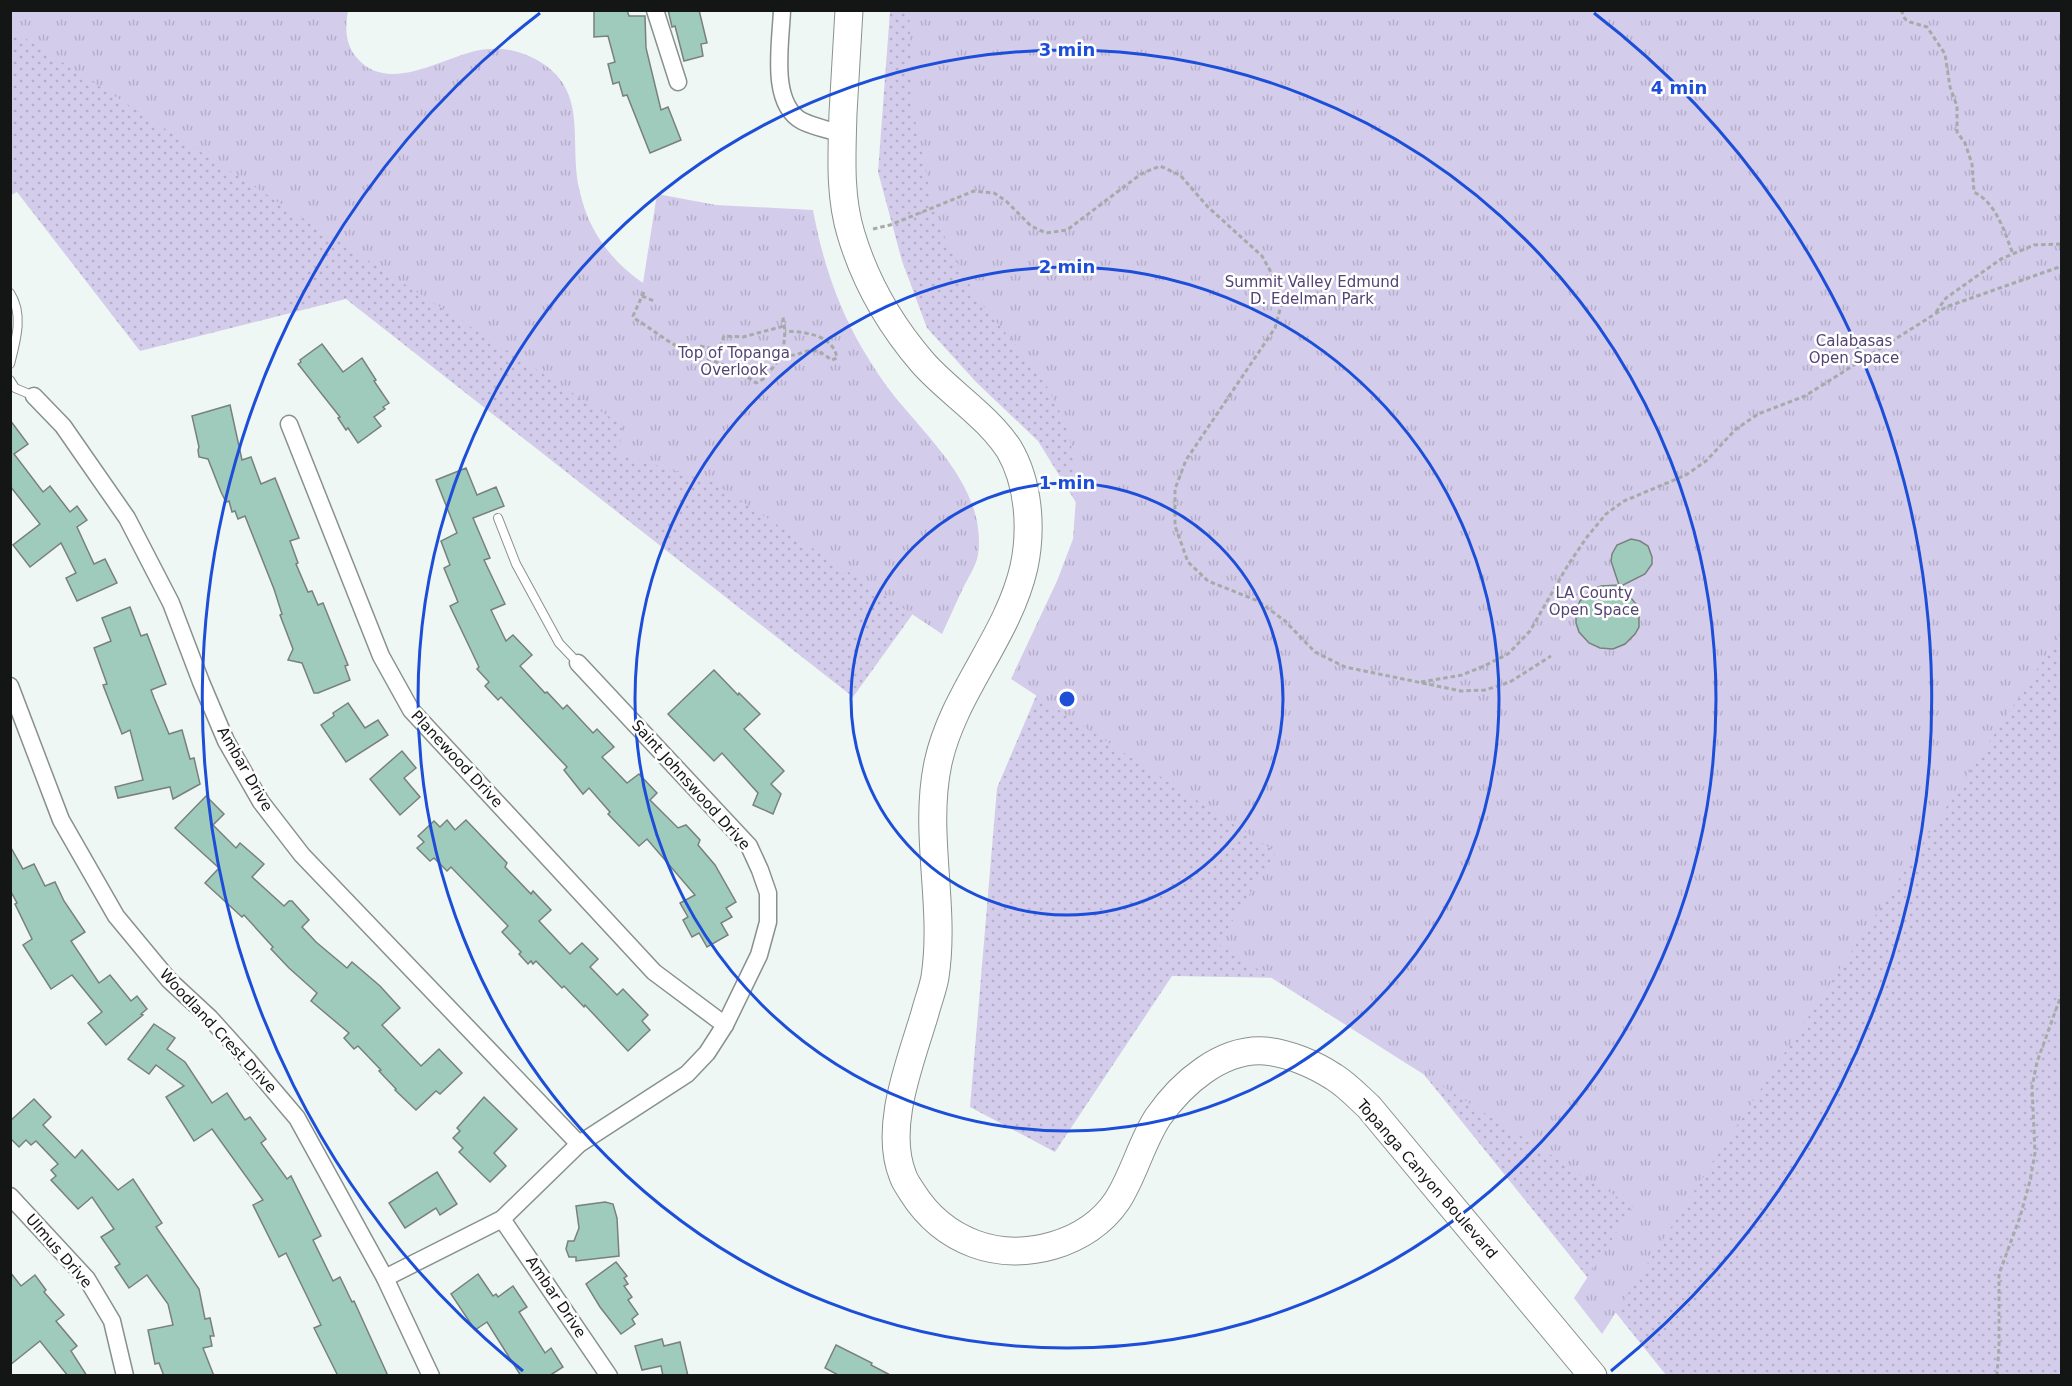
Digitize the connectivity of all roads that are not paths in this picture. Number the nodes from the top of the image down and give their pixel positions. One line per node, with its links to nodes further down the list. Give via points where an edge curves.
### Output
1 (655, 10): 4 (street)
2 (782, 10): 5 (street, via 779,78 790,112 802,121)
3 (849, 10): 5 (main road, Topanga Canyon Boulevard)
4 (678, 82)
5 (842, 134): 22 (main road, Topanga Canyon Boulevard, via 842,179 851,234 882,307 924,364 980,415 1008,448 1021,479 1029,534 1016,594 953,719 938,761 931,818 938,916 935,978 899,1102 896,1141 902,1175 923,1210 946,1230 978,1245 1019,1251 1057,1246 1088,1230 1115,1204 1155,1122 1176,1093 1204,1070 1237,1054 1263,1051 1296,1058 1335,1078 1370,1107)
6 (10, 293): 7 (lane, via 16,302 18,319)
7 (10, 364)
8 (10, 380): 9 (lane, via 15,388)
9 (34, 396): 15 (street, Ambar Drive, via 63,426 126,518 171,603 226,741 261,802 302,855)
10 (290, 424): 14 (street, Planewood Drive, via 381,656 411,710 654,972)
11 (498, 518): 12 (lane, via 516,564 559,643)
12 (578, 663): 14 (street, Saint Johnswood Drive, via 748,846 760,870 768,892 768,922 759,955)
13 (10, 686): 18 (street, Woodland Crest Drive, via 61,820 116,916 169,981 210,1018 297,1118)
14 (725, 1025): 15 (street, Saint Johnswood Drive, via 687,1074)
15 (579, 1144): 17 (street, Saint Johnswood Drive)
16 (10, 1196): 19 (street, Ulmus Drive, via 87,1279 112,1321)
17 (502, 1219): 18 (street, Saint Johnswood Drive); 21 (street, Ambar Drive)
18 (385, 1278): 20 (street, Woodland Crest Drive)
19 (125, 1376)
20 (431, 1376)
21 (609, 1376)
22 (1593, 1376)

